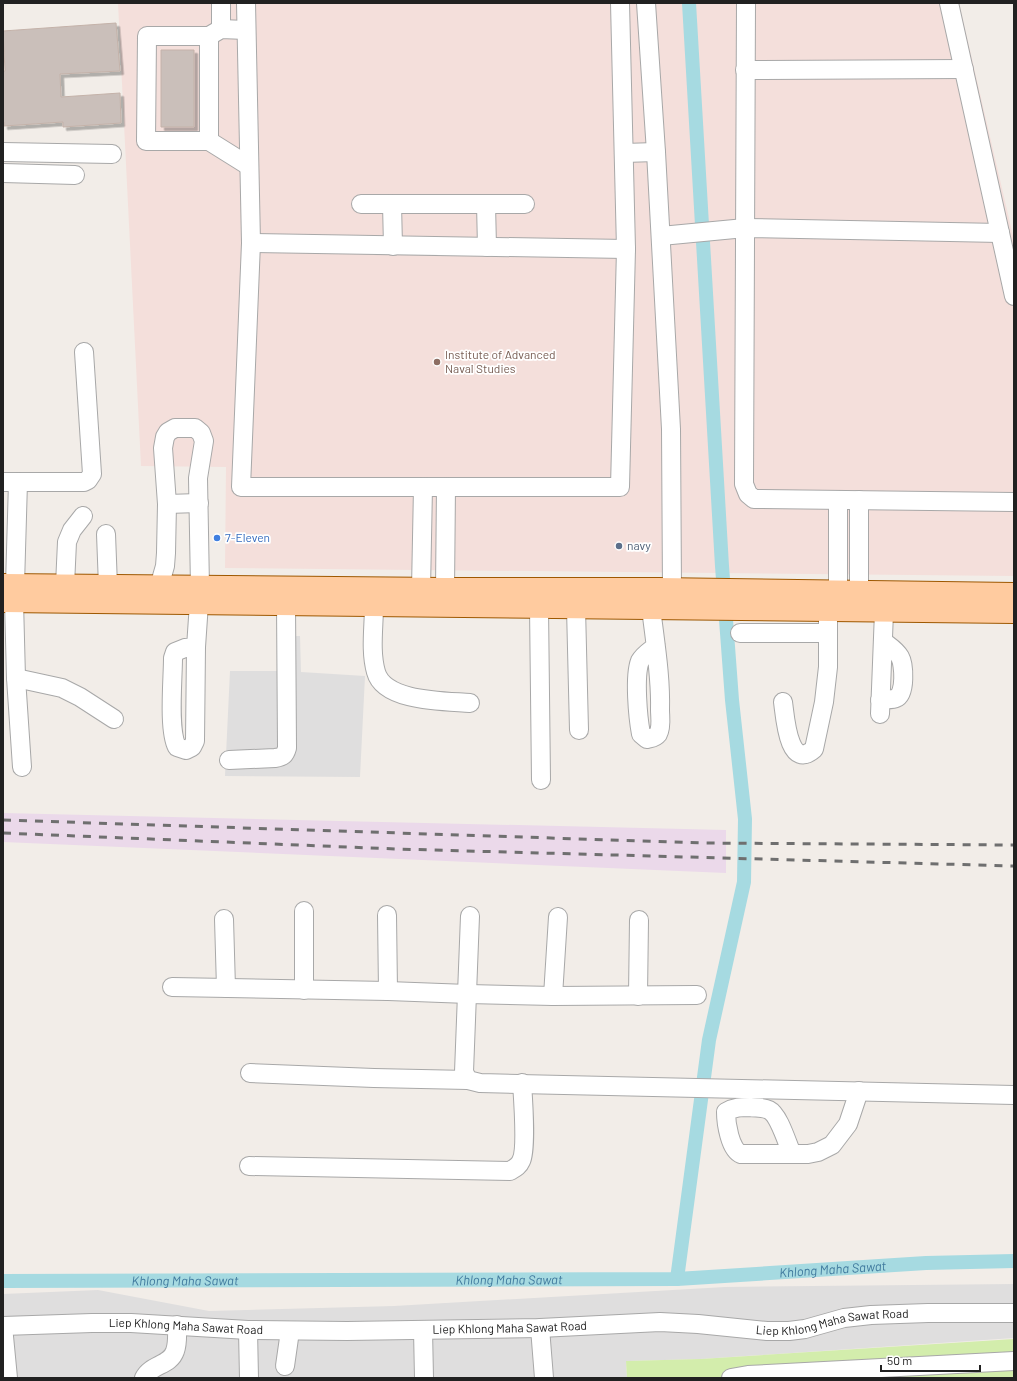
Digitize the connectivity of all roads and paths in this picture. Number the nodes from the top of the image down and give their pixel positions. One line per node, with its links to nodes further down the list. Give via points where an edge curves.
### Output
1 (221, 3): 8 (street)
2 (246, 3): 7 (street)
3 (620, 3): 10 (street)
4 (646, 3): 9 (street)
5 (746, 3): 11 (street)
6 (949, 3): 12 (street)
7 (246, 30): 8 (street); 18 (street)
8 (215, 33): 13 (street); 13 (street, via 147,36 146,141)
9 (649, 39): 10 (street); 15 (street)
10 (621, 40): 16 (street)
11 (745, 70): 12 (street); 25 (street)
12 (964, 70): 26 (street)
13 (209, 141): 18 (street)
14 (3, 152): 17 (street)
15 (656, 152): 16 (street); 27 (street)
16 (624, 153): 31 (street)
17 (112, 154)
18 (249, 166): 28 (street)
19 (3, 173): 20 (street)
20 (75, 175)
21 (361, 204): 22 (street)
22 (392, 204): 23 (street); 29 (street)
23 (486, 204): 24 (street); 30 (street)
24 (525, 204)
25 (740, 229): 26 (street); 27 (street); 37 (street, via 744,484 748,494 754,499)
26 (1000, 232): 32 (street)
27 (665, 235): 49 (street, via 671,429)
28 (251, 243): 29 (street); 35 (street, via 241,487)
29 (393, 246): 30 (street)
30 (487, 247): 31 (street)
31 (626, 249): 36 (street, via 620,487)
32 (1014, 296)
33 (84, 352): 34 (street, via 91,477 84,482)
34 (10, 482): 50 (street)
35 (423, 487): 36 (street); 47 (street)
36 (446, 487): 48 (street)
37 (838, 500): 38 (street); 55 (street)
38 (859, 500): 39 (street); 55 (street)
39 (1014, 502)
40 (199, 503): 41 (street); 41 (street, via 198,478 204,441 201,433 195,428 175,428 165,437 163,448); 52 (street)
41 (167, 504): 46 (street, via 165,566)
42 (83, 516): 44 (street, via 72,530 67,542)
43 (106, 534): 45 (street)
44 (65, 585): 45 (main road); 50 (main road)
45 (108, 586): 46 (main road)
46 (159, 587): 52 (main road)
47 (420, 589): 48 (main road); 52 (main road)
48 (445, 589): 49 (main road)
49 (672, 590): 53 (main road)
50 (9, 593): 52 (main road); 66 (street)
51 (1014, 594): 55 (main road)
52 (199, 595): 54 (main road); 65 (street)
53 (704, 599): 55 (main road); 59 (main road)
54 (286, 604): 56 (main road); 72 (street, via 285,754 275,758)
55 (845, 604): 60 (main road); 63 (street)
56 (374, 605): 57 (main road); 68 (street, via 373,658 381,683 394,691 416,698)
57 (539, 607): 58 (main road); 74 (street)
58 (576, 608): 59 (main road); 71 (street)
59 (651, 608): 64 (street)
60 (884, 612): 61 (main road); 69 (street, via 884,642 900,657 904,681 901,694)
61 (1014, 612)
62 (740, 633): 63 (street)
63 (828, 634): 67 (street, via 824,702 814,749 810,753 802,754 794,750 788,735)
64 (656, 646)
65 (196, 647): 65 (street, via 180,649 175,652 173,658 173,740 177,747 186,750 192,747 195,741)
66 (12, 685): 70 (street, via 62,688); 73 (street)
67 (783, 702)
68 (470, 703)
69 (880, 707)
70 (114, 719)
71 (579, 730)
72 (229, 760)
73 (22, 767)
74 (542, 780)
75 (304, 911): 83 (street)
76 (387, 915): 84 (street)
77 (470, 916): 85 (street)
78 (558, 917): 87 (street)
79 (224, 919): 82 (street)
80 (639, 920): 88 (street)
81 (172, 987): 82 (street)
82 (226, 988): 83 (street)
83 (304, 990): 84 (street)
84 (388, 991): 85 (street)
85 (468, 994): 87 (street); 90 (street, via 464,1072)
86 (697, 995): 88 (street)
87 (553, 996): 88 (street)
88 (638, 996)
89 (250, 1073): 90 (street)
90 (468, 1080): 91 (street, via 480,1083)
91 (522, 1083): 92 (street); 95 (street, via 522,1160 518,1167 510,1171)
92 (859, 1091): 93 (street); 94 (street, via 848,1124 832,1145 818,1152)
93 (1014, 1095)
94 (792, 1154)
95 (249, 1166)
96 (1014, 1313): 99 (street, Liep Khlong Maha Sawat Road, via 928,1313 844,1318 805,1329 767,1332 660,1322)
97 (177, 1325): 98 (street, Liep Khlong Maha Sawat Road, via 92,1323); 100 (street, Liep Khlong Maha Sawat Road); 106 (street, via 176,1349 173,1356 167,1362 153,1368)
98 (3, 1326): 105 (street)
99 (540, 1328): 101 (street, Liep Khlong Maha Sawat Road); 109 (street)
100 (248, 1330): 102 (street, Liep Khlong Maha Sawat Road); 107 (street)
101 (423, 1330): 102 (street, Liep Khlong Maha Sawat Road); 108 (street)
102 (290, 1331): 104 (street)
103 (1014, 1361): 110 (street)
104 (285, 1366)
105 (8, 1378)
106 (144, 1378)
107 (249, 1378)
108 (424, 1378)
109 (544, 1378)
110 (731, 1378)

